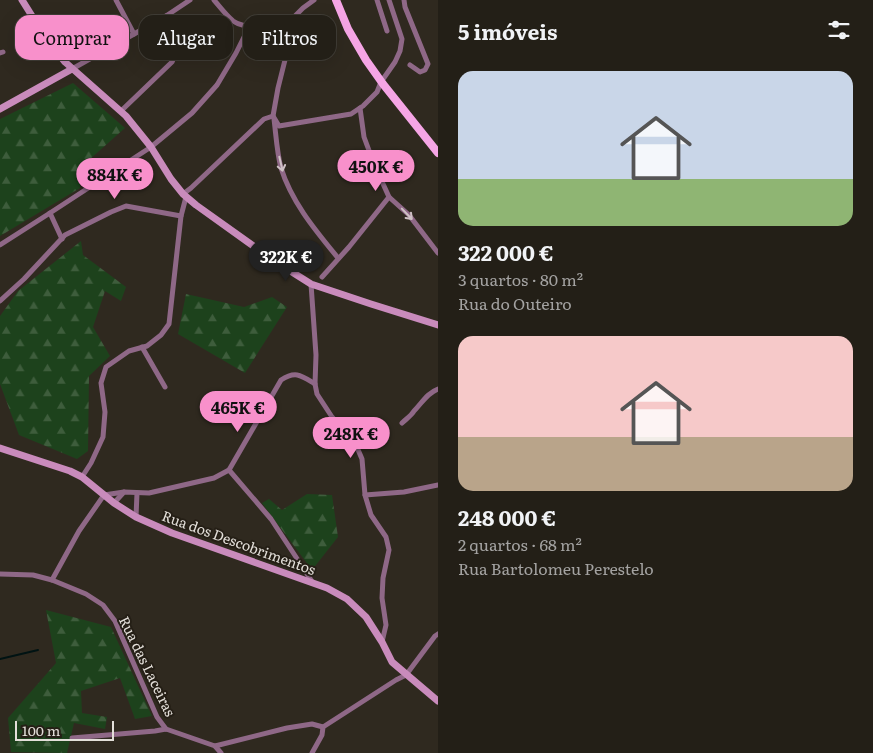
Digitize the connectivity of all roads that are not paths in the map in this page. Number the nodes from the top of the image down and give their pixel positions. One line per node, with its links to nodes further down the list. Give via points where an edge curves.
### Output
1 (22, 0): 22 (street, via 48,42)
2 (116, 0): 17 (street)
3 (190, 0): 12 (street)
4 (214, 0): 14 (street, via 234,21)
5 (314, 0): 13 (street)
6 (336, 0): 23 (main road, via 348,29)
7 (377, 0): 11 (street)
8 (389, 0): 10 (street)
9 (404, 0): 21 (street, via 428,64 426,70 420,72)
10 (391, 7): 11 (street); 23 (street, via 402,39 400,52)
11 (380, 11): 16 (street)
12 (168, 15)
13 (296, 15)
14 (243, 24)
15 (139, 31): 17 (street)
16 (387, 31)
17 (134, 34): 22 (street)
18 (243, 38): 28 (street, via 217,84 192,113)
19 (173, 60): 26 (street)
20 (285, 60): 27 (street)
21 (410, 65)
22 (72, 69): 25 (street); 26 (street)
23 (381, 82): 24 (street, via 377,92); 29 (main road)
24 (360, 108): 27 (street, via 351,114 279,126); 31 (street, via 364,137)
25 (0, 109)
26 (121, 111): 28 (street)
27 (273, 116): 30 (street, via 264,119); 37 (street, one-way to 37, via 281,167 292,197)
28 (151, 147): 30 (street); 32 (street)
29 (438, 153)
30 (184, 196): 33 (street); 39 (street)
31 (389, 197): 36 (street, one-way to 36, via 409,215); 37 (street)
32 (50, 213): 34 (street); 35 (street)
33 (181, 216): 34 (street, via 126,206); 42 (street, via 169,324 161,335)
34 (62, 239): 40 (street)
35 (0, 245)
36 (438, 253)
37 (338, 258): 38 (street)
38 (322, 277)
39 (310, 284): 41 (street); 43 (street)
40 (0, 301)
41 (438, 325)
42 (142, 347): 44 (street); 49 (street, via 129,350 106,367 101,383 105,412 103,437)
43 (315, 384): 48 (street, via 300,375 289,375 281,380); 54 (street, via 317,394 356,445 362,459)
44 (165, 386)
45 (438, 389): 46 (street)
46 (402, 423)
47 (0, 448): 49 (street, Rua dos Descobrimentos)
48 (229, 470): 52 (street, via 214,478); 59 (street, via 271,519)
49 (82, 477): 53 (street, Rua dos Descobrimentos)
50 (438, 485): 54 (street)
51 (124, 492): 52 (street); 53 (street); 55 (street)
52 (137, 493): 56 (street)
53 (104, 495): 55 (street, Rua dos Descobrimentos); 58 (street)
54 (365, 495): 61 (street, via 389,550 383,578 386,624)
55 (114, 503): 56 (street, Rua dos Descobrimentos)
56 (136, 517): 59 (street, Rua dos Descobrimentos)
57 (0, 574): 58 (street, Rua das Laceiras, via 33,575)
58 (52, 580): 65 (street, Rua das Laceiras, via 103,605 115,621 157,717)
59 (312, 583): 61 (street, Rua dos Descobrimentos, via 347,599 366,617)
60 (438, 634): 62 (street)
61 (382, 642): 62 (street, Rua dos Descobrimentos, via 392,662)
62 (406, 675): 63 (street, Rua dos Descobrimentos); 64 (street)
63 (438, 701)
64 (323, 727): 67 (street, via 312,724 287,728); 69 (street)
65 (166, 729): 66 (street); 67 (street)
66 (72, 738)
67 (215, 746): 68 (street)
68 (221, 753)
69 (312, 753)

